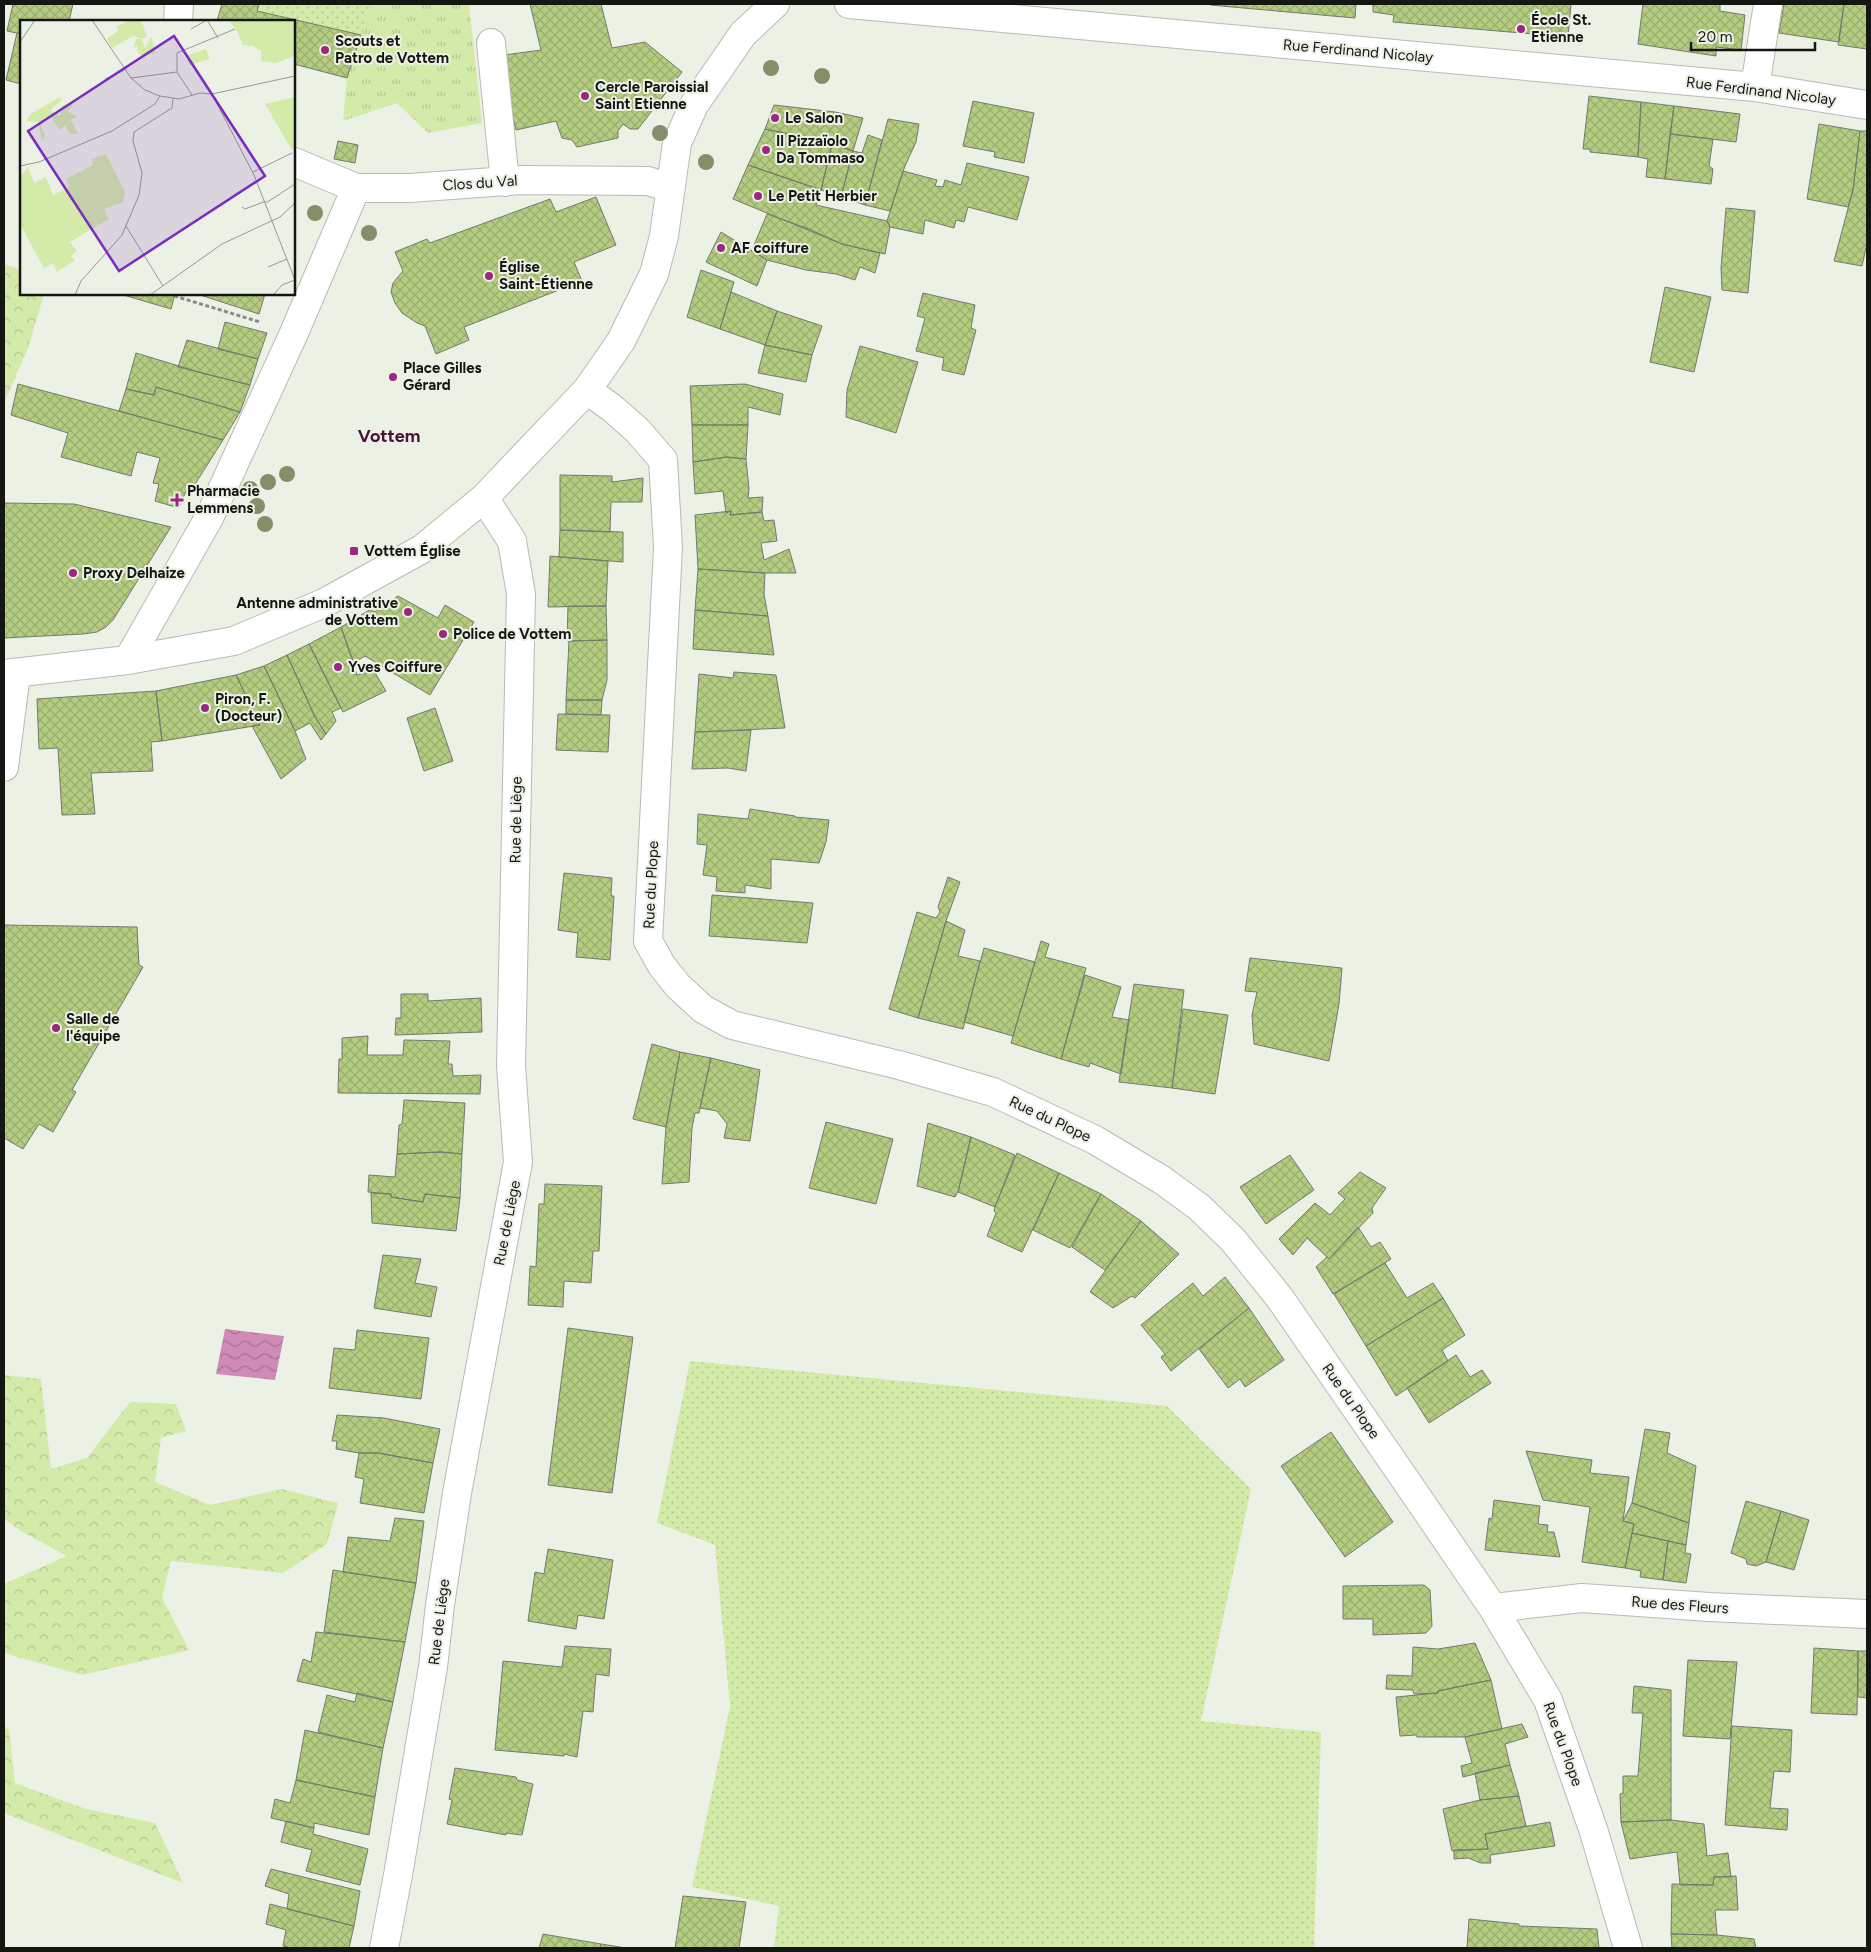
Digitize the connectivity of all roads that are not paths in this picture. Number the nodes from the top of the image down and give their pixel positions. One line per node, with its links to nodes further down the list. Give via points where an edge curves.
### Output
1 (179, 4): 5 (street)
2 (775, 4): 12 (street, via 743,34 694,105 677,143)
3 (849, 4): 7 (street, Rue Ferdinand Nicolay)
4 (1768, 4): 7 (street)
5 (178, 20)
6 (491, 43): 10 (street)
7 (1755, 87): 8 (street, Rue Ferdinand Nicolay)
8 (1867, 105)
9 (295, 162): 11 (street, Clos du Val)
10 (505, 182): 11 (street, Clos du Val); 12 (street, Clos du Val, via 648,181)
11 (356, 188): 15 (street, via 210,516)
12 (670, 188): 13 (street, via 664,236 654,274 622,341)
13 (587, 390): 14 (street); 18 (street, Rue du Plope, via 637,430 663,460 668,547 648,941 662,966 703,1009 732,1025 899,1065 993,1092 1095,1140 1162,1180 1199,1207 1233,1240 1279,1298)
14 (484, 498): 15 (street, via 422,549 316,607 234,641); 20 (street, Rue de Liège, via 512,541 521,594 511,1066 518,1162 457,1493 433,1667)
15 (128, 660): 16 (street)
16 (10, 674): 17 (street)
17 (4, 767)
18 (1493, 1608): 19 (street, Rue des Fleurs, via 1582,1598); 21 (street, Rue du Plope, via 1548,1700 1594,1832)
19 (1867, 1614)
20 (384, 1948)
21 (1628, 1948)

